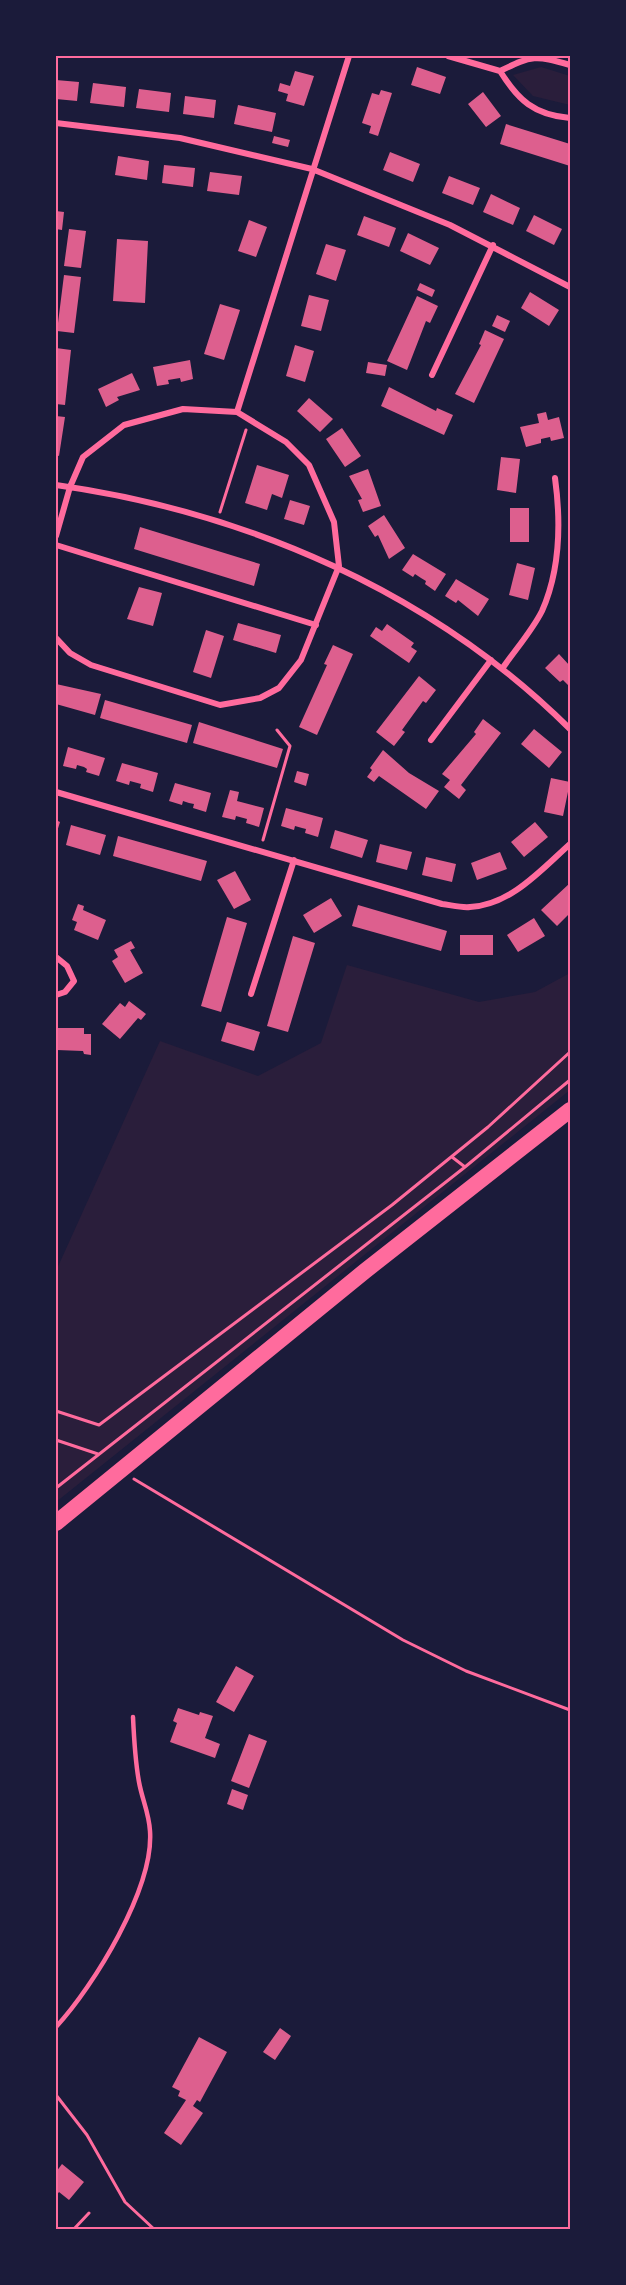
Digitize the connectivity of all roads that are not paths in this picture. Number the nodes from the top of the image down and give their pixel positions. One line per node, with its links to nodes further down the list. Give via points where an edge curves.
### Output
1 (349, 56): 7 (street)
2 (448, 56): 4 (street)
3 (570, 65): 4 (street, via 540,56)
4 (500, 71): 5 (street, via 515,96 526,105)
5 (570, 118)
6 (56, 123): 7 (street, via 180,138)
7 (312, 169): 8 (street); 11 (street)
8 (493, 245): 9 (street); 10 (street)
9 (570, 287)
10 (432, 375)
11 (237, 412): 14 (street, via 183,409 124,425 83,457); 17 (street, via 286,442 309,465 334,522)
12 (555, 478): 21 (street, via 559,544 554,568 542,611)
13 (56, 485): 14 (street)
14 (69, 487): 15 (street); 17 (street, via 218,519)
15 (56, 536)
16 (56, 545): 18 (street)
17 (339, 566): 18 (street); 20 (street)
18 (316, 625): 19 (street, via 301,660 279,688 260,698 220,705 91,665)
19 (56, 638)
20 (491, 660): 21 (street); 23 (street)
21 (502, 669): 22 (street)
22 (570, 729)
23 (431, 740)
24 (56, 792): 26 (street)
25 (570, 844): 26 (street, via 521,888 490,903 469,907 442,904)
26 (294, 860): 28 (street)
27 (56, 957): 29 (street, via 67,966 74,981 65,992)
28 (251, 994)
29 (56, 995)
30 (570, 1110): 31 (highway, via 364,1271)
31 (56, 1523)
32 (133, 1717): 33 (lane, via 150,1834 141,1888 98,1973)
33 (56, 2027)

